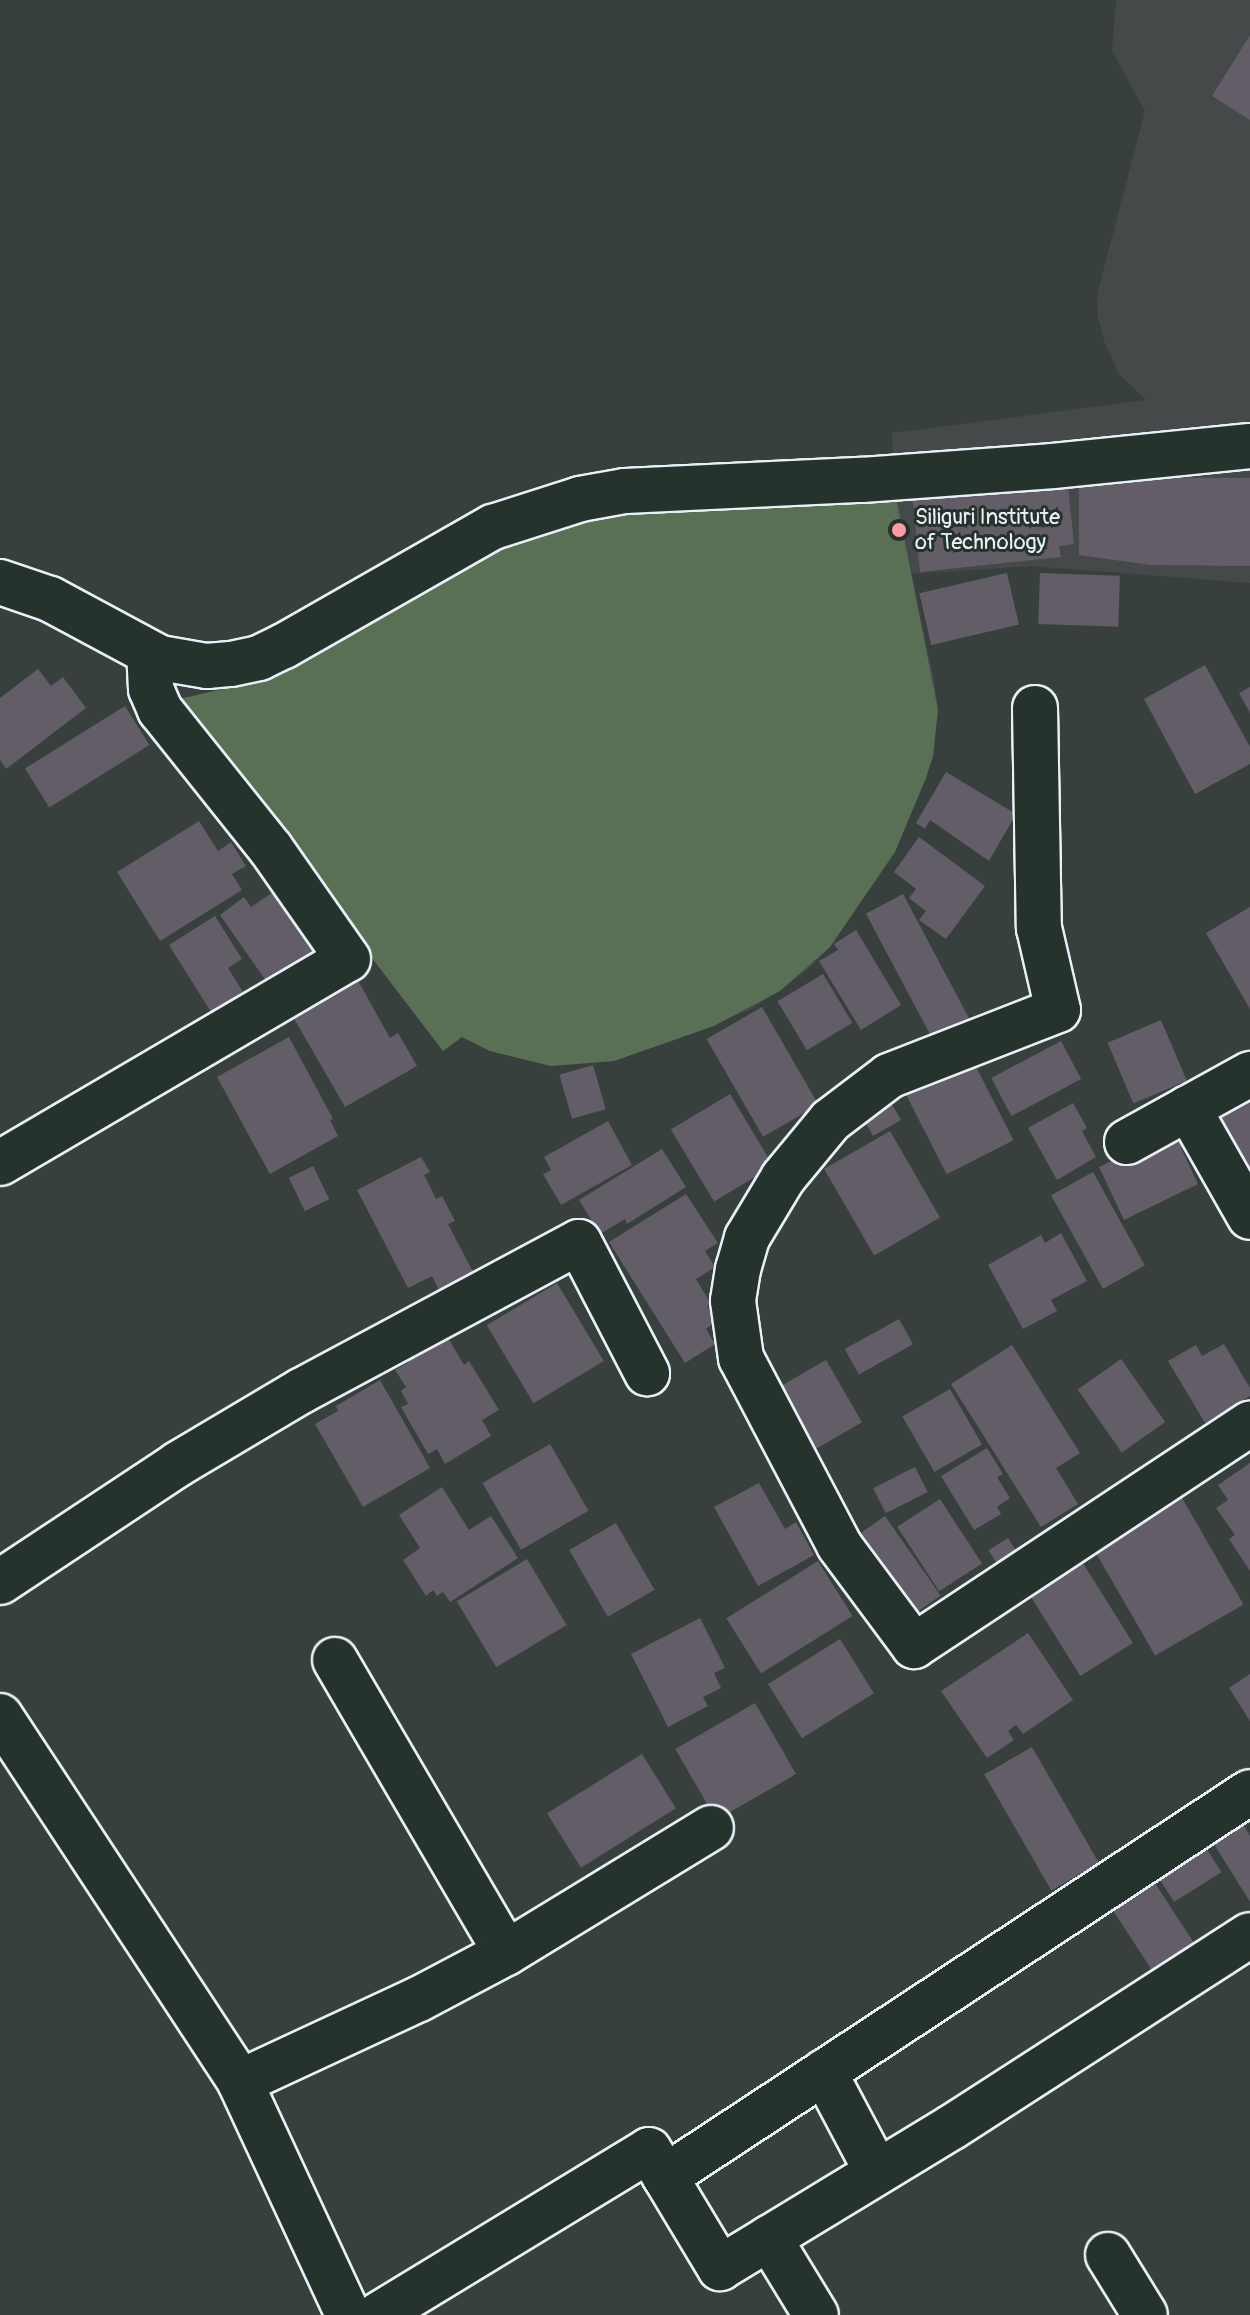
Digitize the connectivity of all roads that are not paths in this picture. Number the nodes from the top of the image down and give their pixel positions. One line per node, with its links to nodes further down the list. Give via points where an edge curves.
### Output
1 (1250, 446): 3 (street, via 1053,466 595,496 493,527 259,658 207,666)
2 (0, 582): 3 (street, via 50,599)
3 (149, 653): 8 (street, via 151,689 160,710 271,849 348,959)
4 (1035, 708): 11 (street, via 1039,928 1058,1010 889,1076 822,1130 783,1178 747,1238 733,1301 741,1358 839,1545 914,1646)
5 (1250, 1074): 6 (street)
6 (1188, 1108): 7 (street); 9 (street)
7 (1127, 1142)
8 (0, 1163)
9 (1250, 1217)
10 (647, 1373): 12 (street, via 579,1242 301,1391 178,1464)
11 (1250, 1424)
12 (0, 1582)
13 (335, 1660): 18 (street)
14 (0, 1716): 20 (street)
15 (1250, 1792): 19 (street)
16 (711, 1828): 18 (street)
17 (1250, 1935): 21 (street)
18 (506, 1953): 20 (street)
19 (824, 2072): 21 (street); 22 (street)
20 (240, 2082): 25 (street)
21 (877, 2172): 23 (street)
22 (665, 2177): 23 (street, via 720,2268); 26 (street, via 649,2150)
23 (769, 2238): 27 (street)
24 (1108, 2255): 28 (street)
25 (348, 2315)
26 (378, 2315)
27 (816, 2315)
28 (1145, 2315)

